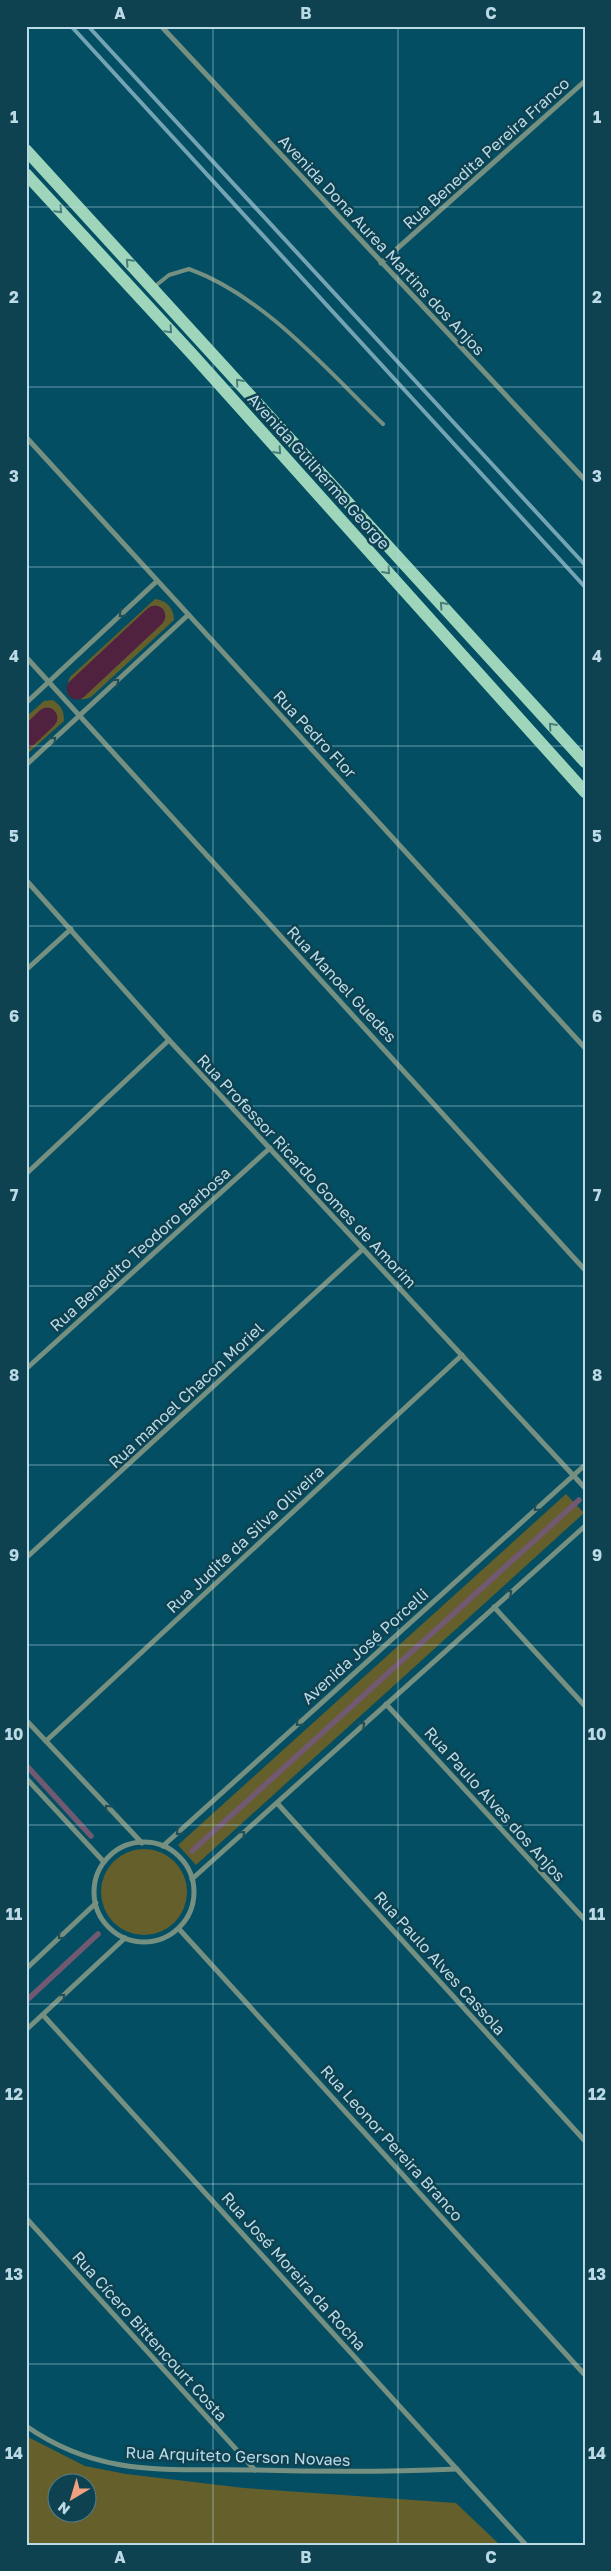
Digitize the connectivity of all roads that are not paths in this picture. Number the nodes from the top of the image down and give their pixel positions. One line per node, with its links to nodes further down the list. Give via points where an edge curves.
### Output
1 (161, 26): 5 (street, Avenida Dona Aurea Martins dos Anjos)
2 (585, 81): 5 (street, Rua Benedita Pereira Franco)
3 (26, 150): 6 (main road, Avenida Guilherme George, one-way to 3)
4 (26, 174): 18 (main road, Avenida Guilherme George, one-way to 18)
5 (381, 263): 9 (street, Avenida Dona Aurea Martins dos Anjos)
6 (153, 288): 7 (lane, via 169,275 189,269 217,282 282,328); 16 (main road, Avenida Guilherme George, one-way to 6)
7 (383, 424)
8 (26, 437): 10 (street, Rua Pedro Flor)
9 (585, 480)
10 (157, 581): 11 (street, Rua Pedro Flor); 13 (street, one-way to 13)
11 (188, 615): 15 (street, one-way to 11); 23 (street, Rua Pedro Flor)
12 (26, 657): 13 (street, Rua Manoel Guedes)
13 (50, 682): 14 (street); 15 (street, Rua Manoel Guedes)
14 (26, 704)
15 (80, 715): 17 (street, one-way to 15); 27 (street, Rua Manoel Guedes)
16 (585, 762)
17 (26, 765)
18 (585, 792)
19 (26, 880): 20 (street, Rua Professor Ricardo Gomes de Amorim)
20 (71, 929): 21 (street); 22 (street, Rua Professor Ricardo Gomes de Amorim)
21 (26, 970)
22 (169, 1040): 24 (street, Rua Professor Ricardo Gomes de Amorim); 25 (street)
23 (585, 1048)
24 (270, 1148): 26 (street, Rua Professor Ricardo Gomes de Amorim); 29 (street, Rua Benedito Teodoro Barbosa)
25 (26, 1174)
26 (364, 1249): 28 (street, Rua Professor Ricardo Gomes de Amorim); 34 (street, Rua manoel Chacon Moriel)
27 (585, 1270)
28 (462, 1355): 31 (street, Rua Professor Ricardo Gomes de Amorim); 39 (street, Rua Judite da Silva Oliveira)
29 (26, 1369)
30 (585, 1465): 31 (street, Avenida José Porcelli)
31 (573, 1475): 32 (street, Rua Professor Ricardo Gomes de Amorim); 43 (street, Avenida José Porcelli, one-way to 43)
32 (585, 1488)
33 (585, 1526): 35 (street, one-way to 33)
34 (26, 1558)
35 (494, 1607): 36 (street); 37 (street)
36 (386, 1704): 41 (street, one-way to 36); 47 (street, Rua Paulo Alves dos Anjos)
37 (585, 1706)
38 (26, 1720): 39 (street)
39 (46, 1741): 42 (street, one-way to 39)
40 (26, 1778): 44 (street)
41 (277, 1802): 45 (street, one-way to 41); 53 (street, Rua Paulo Alves Cassola)
42 (142, 1843): 43 (street); 44 (street, via 115,1852)
43 (163, 1846): 45 (street, via 185,1863)
44 (104, 1862): 46 (street, via 95,1889)
45 (192, 1878): 48 (street, via 192,1908)
46 (96, 1903): 49 (street, via 107,1925); 50 (street, one-way to 50)
47 (585, 1920)
48 (179, 1929): 49 (street, via 164,1938 146,1942); 55 (street, Rua Leonor Pereira Branco)
49 (125, 1938): 51 (street, one-way to 49)
50 (26, 1969)
51 (43, 2015): 52 (street); 57 (street, Rua José Moreira da Rocha)
52 (26, 2030)
53 (585, 2141)
54 (26, 2218): 58 (street, Rua Cícero Bittencourt Costa)
55 (585, 2375)
56 (26, 2426): 58 (street, Rua Arquiteto Gerson Novaes, via 83,2456 125,2467)
57 (458, 2469): 58 (street, Rua Arquiteto Gerson Novaes, via 332,2473); 59 (street, Rua José Moreira da Rocha)
58 (255, 2470)
59 (526, 2545)

